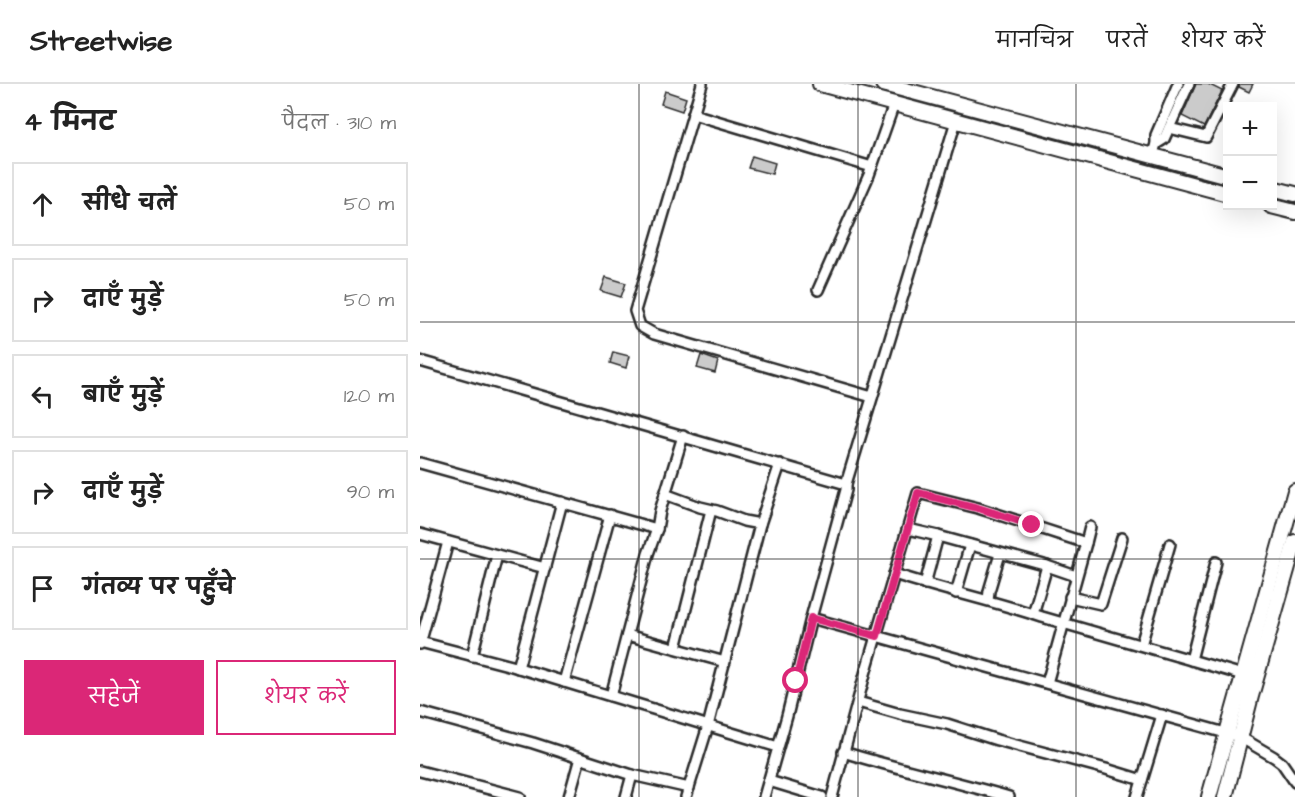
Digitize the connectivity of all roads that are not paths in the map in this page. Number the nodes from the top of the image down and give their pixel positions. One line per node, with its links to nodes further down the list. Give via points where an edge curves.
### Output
1 (702, 84): 8 (street)
2 (820, 84): 7 (street)
3 (883, 84): 11 (street)
4 (1178, 84): 11 (street)
5 (1189, 84): 10 (street)
6 (1233, 84): 10 (street, via 1206,137)
7 (894, 104): 9 (street); 12 (street)
8 (693, 114): 12 (street); 21 (street, via 635,311 640,326 654,334)
9 (956, 121): 15 (street); 21 (street)
10 (1169, 128): 11 (street, via 1164,139)
11 (1155, 145): 13 (street)
12 (872, 167): 19 (street)
13 (1223, 174)
14 (1277, 189): 16 (street)
15 (1223, 193)
16 (1295, 194)
17 (1277, 208): 18 (street)
18 (1295, 212)
19 (818, 290)
20 (420, 361): 22 (street)
21 (872, 398): 25 (street)
22 (683, 436): 24 (street); 27 (street)
23 (420, 463): 28 (street)
24 (780, 464): 25 (street); 31 (street)
25 (846, 484): 55 (street)
26 (1295, 491): 66 (street)
27 (665, 494): 29 (street); 33 (street)
28 (562, 502): 30 (street); 47 (street)
29 (711, 510): 31 (street); 61 (street)
30 (610, 515): 33 (street); 67 (street)
31 (760, 524): 64 (street)
32 (1090, 527): 40 (street)
33 (657, 528): 57 (street)
34 (908, 529): 36 (street); 40 (street, via 918,493); 48 (street)
35 (420, 534): 38 (street)
36 (938, 536): 42 (street); 50 (street)
37 (1122, 538): 52 (street, via 1101,604)
38 (448, 542): 44 (street); 59 (street)
39 (1295, 542): 74 (street)
40 (1086, 543): 49 (street)
41 (1170, 544): 60 (street)
42 (970, 545): 43 (street); 51 (street)
43 (1000, 554): 46 (street); 53 (street)
44 (497, 555): 47 (street); 62 (street)
45 (1216, 562): 63 (street)
46 (1047, 566): 49 (street); 54 (street)
47 (545, 568): 65 (street)
48 (894, 574): 50 (street); 58 (street)
49 (1076, 576): 52 (street)
50 (925, 584): 51 (street)
51 (956, 593): 53 (street)
52 (1070, 597): 56 (street)
53 (987, 600): 54 (street)
54 (1033, 614): 56 (street)
55 (811, 618): 58 (street); 75 (street)
56 (1063, 622): 60 (street); 68 (street)
57 (627, 635): 61 (street); 69 (street)
58 (877, 636): 68 (street); 70 (street)
59 (420, 643): 62 (street)
60 (1141, 645): 63 (street)
61 (676, 648): 64 (street)
62 (472, 656): 65 (street)
63 (1191, 660): 66 (street)
64 (724, 662): 73 (street)
65 (518, 668): 67 (street)
66 (1244, 675): 74 (street)
67 (564, 682): 69 (street)
68 (1047, 683): 72 (street)
69 (610, 696): 73 (street)
70 (858, 702): 76 (street); 80 (street)
71 (420, 712): 77 (street)
72 (1162, 715): 74 (street); 80 (street)
73 (708, 726): 75 (street); 83 (street)
74 (1234, 735): 82 (street, via 1282,763); 92 (street); 93 (street)
75 (778, 747): 81 (street)
76 (843, 752): 89 (street); 90 (street)
77 (580, 758): 79 (street); 85 (street)
78 (420, 771): 84 (street)
79 (632, 775): 83 (street); 86 (street)
80 (1142, 780): 91 (street)
81 (769, 781): 87 (street); 88 (street)
82 (1295, 782)
83 (687, 792)
84 (520, 797)
85 (568, 797)
86 (626, 797)
87 (764, 797)
88 (822, 797)
89 (832, 797)
90 (1009, 797)
91 (1137, 797)
92 (1209, 797)
93 (1225, 797)

